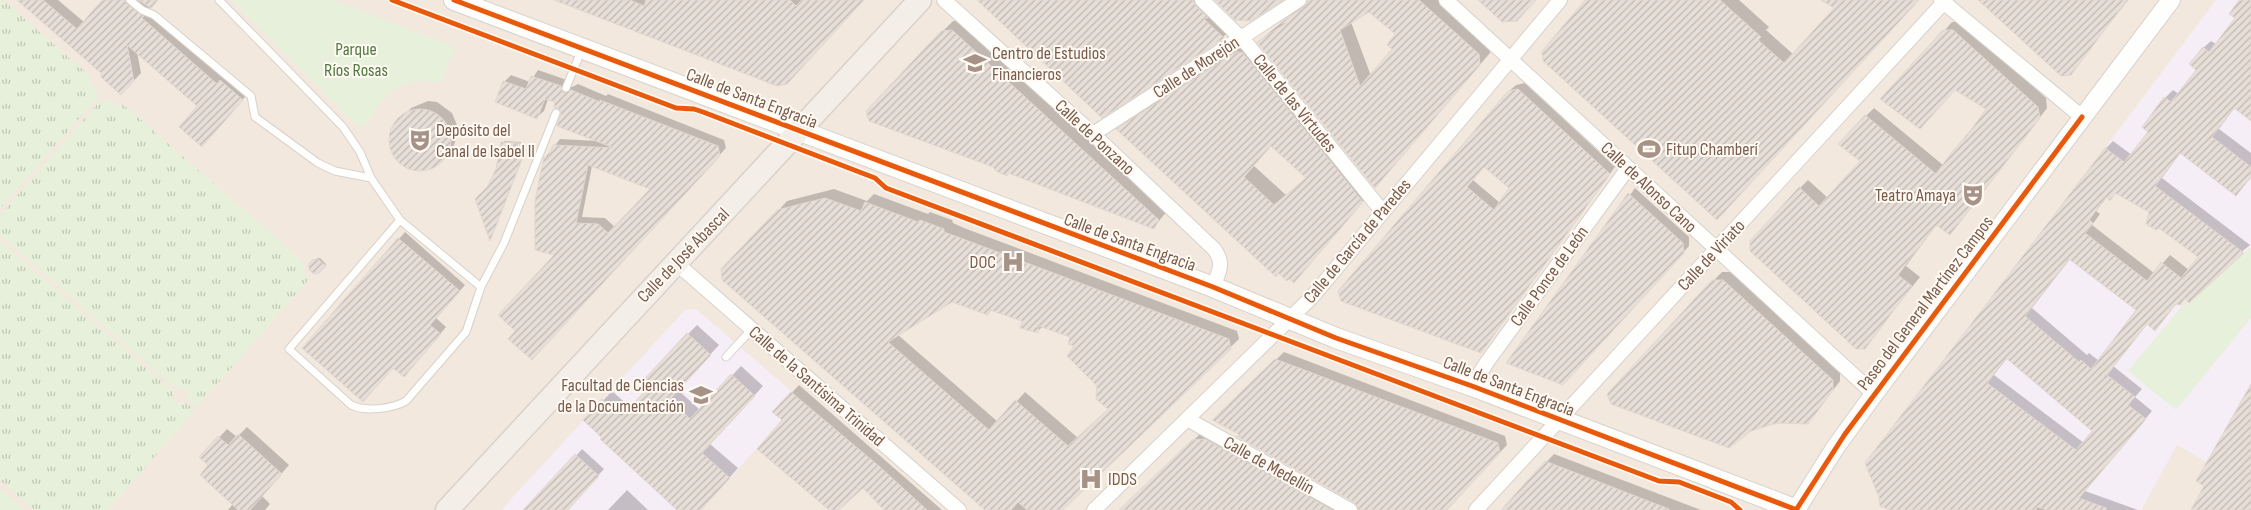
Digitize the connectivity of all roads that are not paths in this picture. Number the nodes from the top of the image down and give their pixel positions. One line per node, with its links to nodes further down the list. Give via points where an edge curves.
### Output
1 (130, 0): 21 (lane, via 142,10 154,14 251,96 255,117 318,163 335,171)
2 (219, 0): 21 (lane, via 343,127 360,152)
3 (457, 0): 13 (main road, Calle de Santa Engracia)
4 (920, 0): 18 (main road, Calle de José Abascal)
5 (944, 0): 19 (street, Calle de Ponzano)
6 (1202, 0): 12 (street, Calle de las Virtudes)
7 (1299, 0): 12 (street, Calle de Morejón)
8 (1446, 0): 14 (street, Calle de Alonso Cano)
9 (1560, 0): 14 (street, Calle de García de Paredes)
10 (2171, 0): 17 (street, Paseo del General Martínez Campos)
11 (1943, 1): 17 (street); 24 (street, Calle de Viriato)
12 (1241, 38): 19 (street, Calle de Morejón); 22 (street, Calle de las Virtudes)
13 (582, 49): 15 (lane); 18 (main road, Calle de Santa Engracia)
14 (1510, 59): 20 (street, Calle de Alonso Cano); 22 (street, Calle de García de Paredes)
15 (566, 88)
16 (556, 114): 27 (lane, via 504,243)
17 (2082, 117): 32 (street, Paseo del General Martínez Campos)
18 (799, 130): 25 (main road, Calle de José Abascal); 26 (main road, Calle de Santa Engracia)
19 (1093, 134): 26 (street, Calle de Ponzano, via 1214,249 1221,263)
20 (1628, 168): 24 (street, Calle de Alonso Cano); 31 (street, Calle Ponce de León)
21 (371, 178): 23 (lane)
22 (1382, 211): 28 (street, Calle de García de Paredes, via 1312,297)
23 (400, 220): 27 (lane); 27 (lane, via 289,349 351,405 361,410 406,401 466,332)
24 (1716, 249): 32 (street, Calle de Alonso Cano); 34 (street, Calle de Viriato)
25 (676, 262): 29 (street, Calle de la Santísima Trinidad); 35 (main road, Calle de José Abascal)
26 (1213, 287): 28 (main road, Calle de Santa Engracia)
27 (481, 288)
28 (1290, 318): 31 (main road, Calle de Santa Engracia, via 1336,338); 33 (street, Calle de García de Paredes)
29 (752, 328): 30 (lane); 36 (street, Calle de la Santísima Trinidad)
30 (726, 357)
31 (1472, 386): 34 (main road, Calle de Santa Engracia)
32 (1874, 394): 40 (street, Paseo del General Martínez Campos, via 1835,448)
33 (1187, 419): 37 (street, Calle de García de Paredes); 38 (street, Calle de Medellín)
34 (1560, 420): 39 (street, Calle de Viriato); 40 (main road, Calle de Santa Engracia)
35 (447, 510)
36 (958, 510)
37 (1094, 510)
38 (1350, 510)
39 (1476, 510)
40 (1797, 510)

